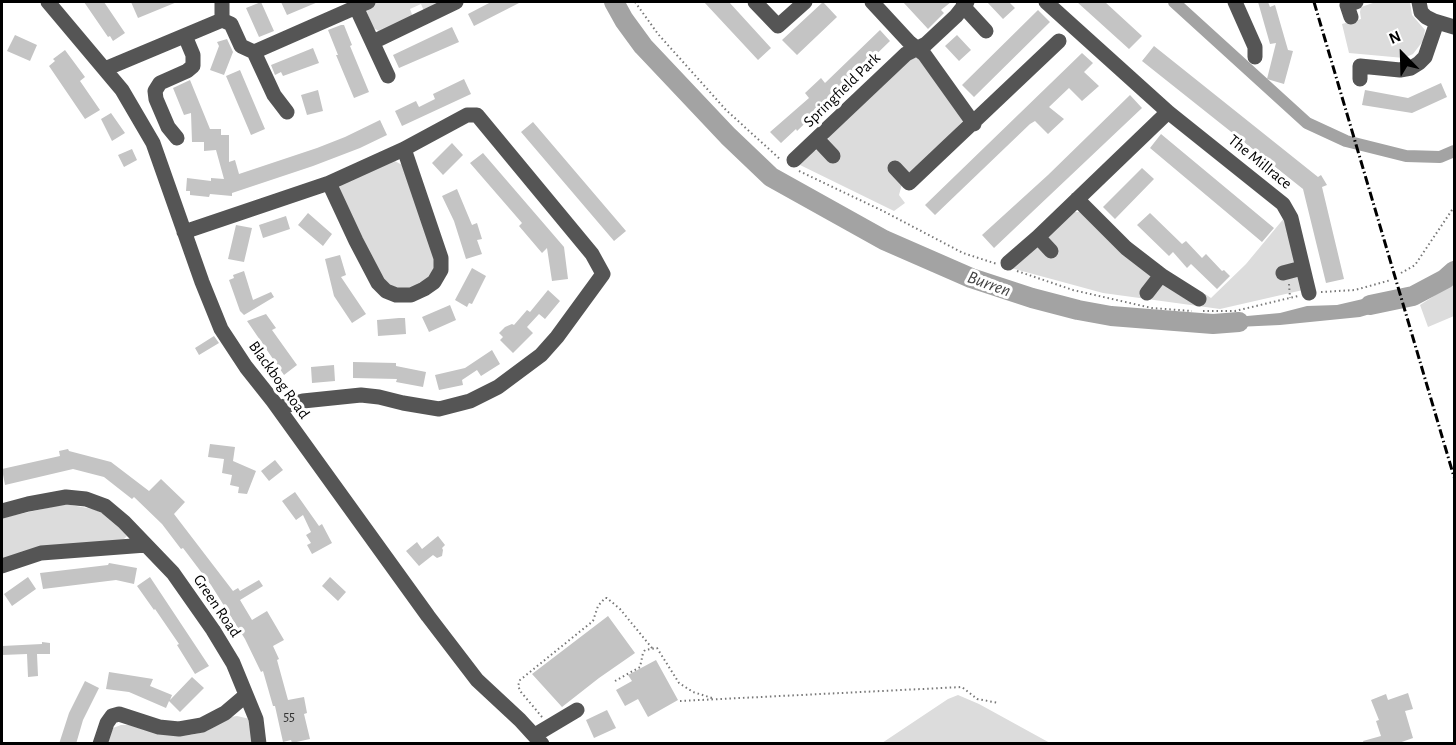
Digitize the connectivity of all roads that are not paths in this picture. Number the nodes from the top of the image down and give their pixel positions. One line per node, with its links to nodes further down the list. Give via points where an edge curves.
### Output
1 (48, 2): 24 (street, Blackbog Road)
2 (222, 2): 14 (street)
3 (456, 2): 19 (street)
4 (754, 2): 10 (street, via 778,26)
5 (872, 2): 21 (street)
6 (1046, 2): 28 (street, The Millrace)
7 (1235, 2): 23 (street, via 1255,47)
8 (1356, 2): 13 (street, via 1347,5)
9 (1419, 2): 15 (street, via 1421,12)
10 (800, 3)
11 (362, 4): 19 (street); 22 (street)
12 (965, 4): 17 (street, Springfield Park); 21 (street, Springfield Park, via 926,44)
13 (1351, 17)
14 (222, 20): 18 (street); 22 (street, via 231,24 241,46)
15 (1437, 22): 16 (street); 26 (street, via 1425,57 1419,63 1400,70 1360,66)
16 (1455, 27)
17 (986, 31)
18 (185, 36): 24 (street); 30 (street, via 193,66 160,83 155,92 168,127)
19 (373, 42): 25 (street)
20 (1059, 42): 29 (street)
21 (917, 48): 29 (street); 31 (street, Springfield Park)
22 (254, 52): 27 (street)
23 (1255, 57)
24 (105, 69): 38 (street, Blackbog Road, via 133,107 153,144)
25 (388, 76)
26 (1360, 79)
27 (287, 112)
28 (1168, 112): 37 (street); 42 (street, The Millrace, via 1283,204 1291,218)
29 (974, 124): 35 (street, via 909,183)
30 (177, 138)
31 (817, 139): 33 (street); 34 (street, Springfield Park)
32 (404, 149): 36 (street); 36 (street, via 441,258 441,270 434,282 411,295 396,295 378,283); 48 (street, via 467,115 477,115 592,254 603,274 541,355 498,387 470,401 439,409 361,395 303,401)
33 (833, 156)
34 (791, 164)
35 (895, 168)
36 (329, 183): 38 (street)
37 (1077, 200): 39 (street); 44 (street, via 1126,248)
38 (184, 232): 48 (street, Blackbog Road, via 221,329)
39 (1038, 237): 40 (street); 41 (street)
40 (1051, 251)
41 (1008, 266)
42 (1302, 268): 43 (street); 46 (street, The Millrace)
43 (1283, 273)
44 (1161, 275): 45 (street); 47 (street)
45 (1148, 293)
46 (1309, 293)
47 (1199, 298)
48 (278, 408): 54 (street, Blackbog Road, via 477,680)
49 (2, 511): 50 (street, Green Road, via 66,497 86,499 105,506)
50 (146, 545): 51 (street, via 41,553); 52 (street, Green Road, via 173,573 213,630 233,663)
51 (2, 566)
52 (245, 696): 55 (street, via 202,725 179,729 119,714 112,716); 56 (street, Green Road, via 256,719)
53 (577, 710): 54 (street, via 550,726)
54 (538, 740)
55 (100, 744)
56 (259, 744)

